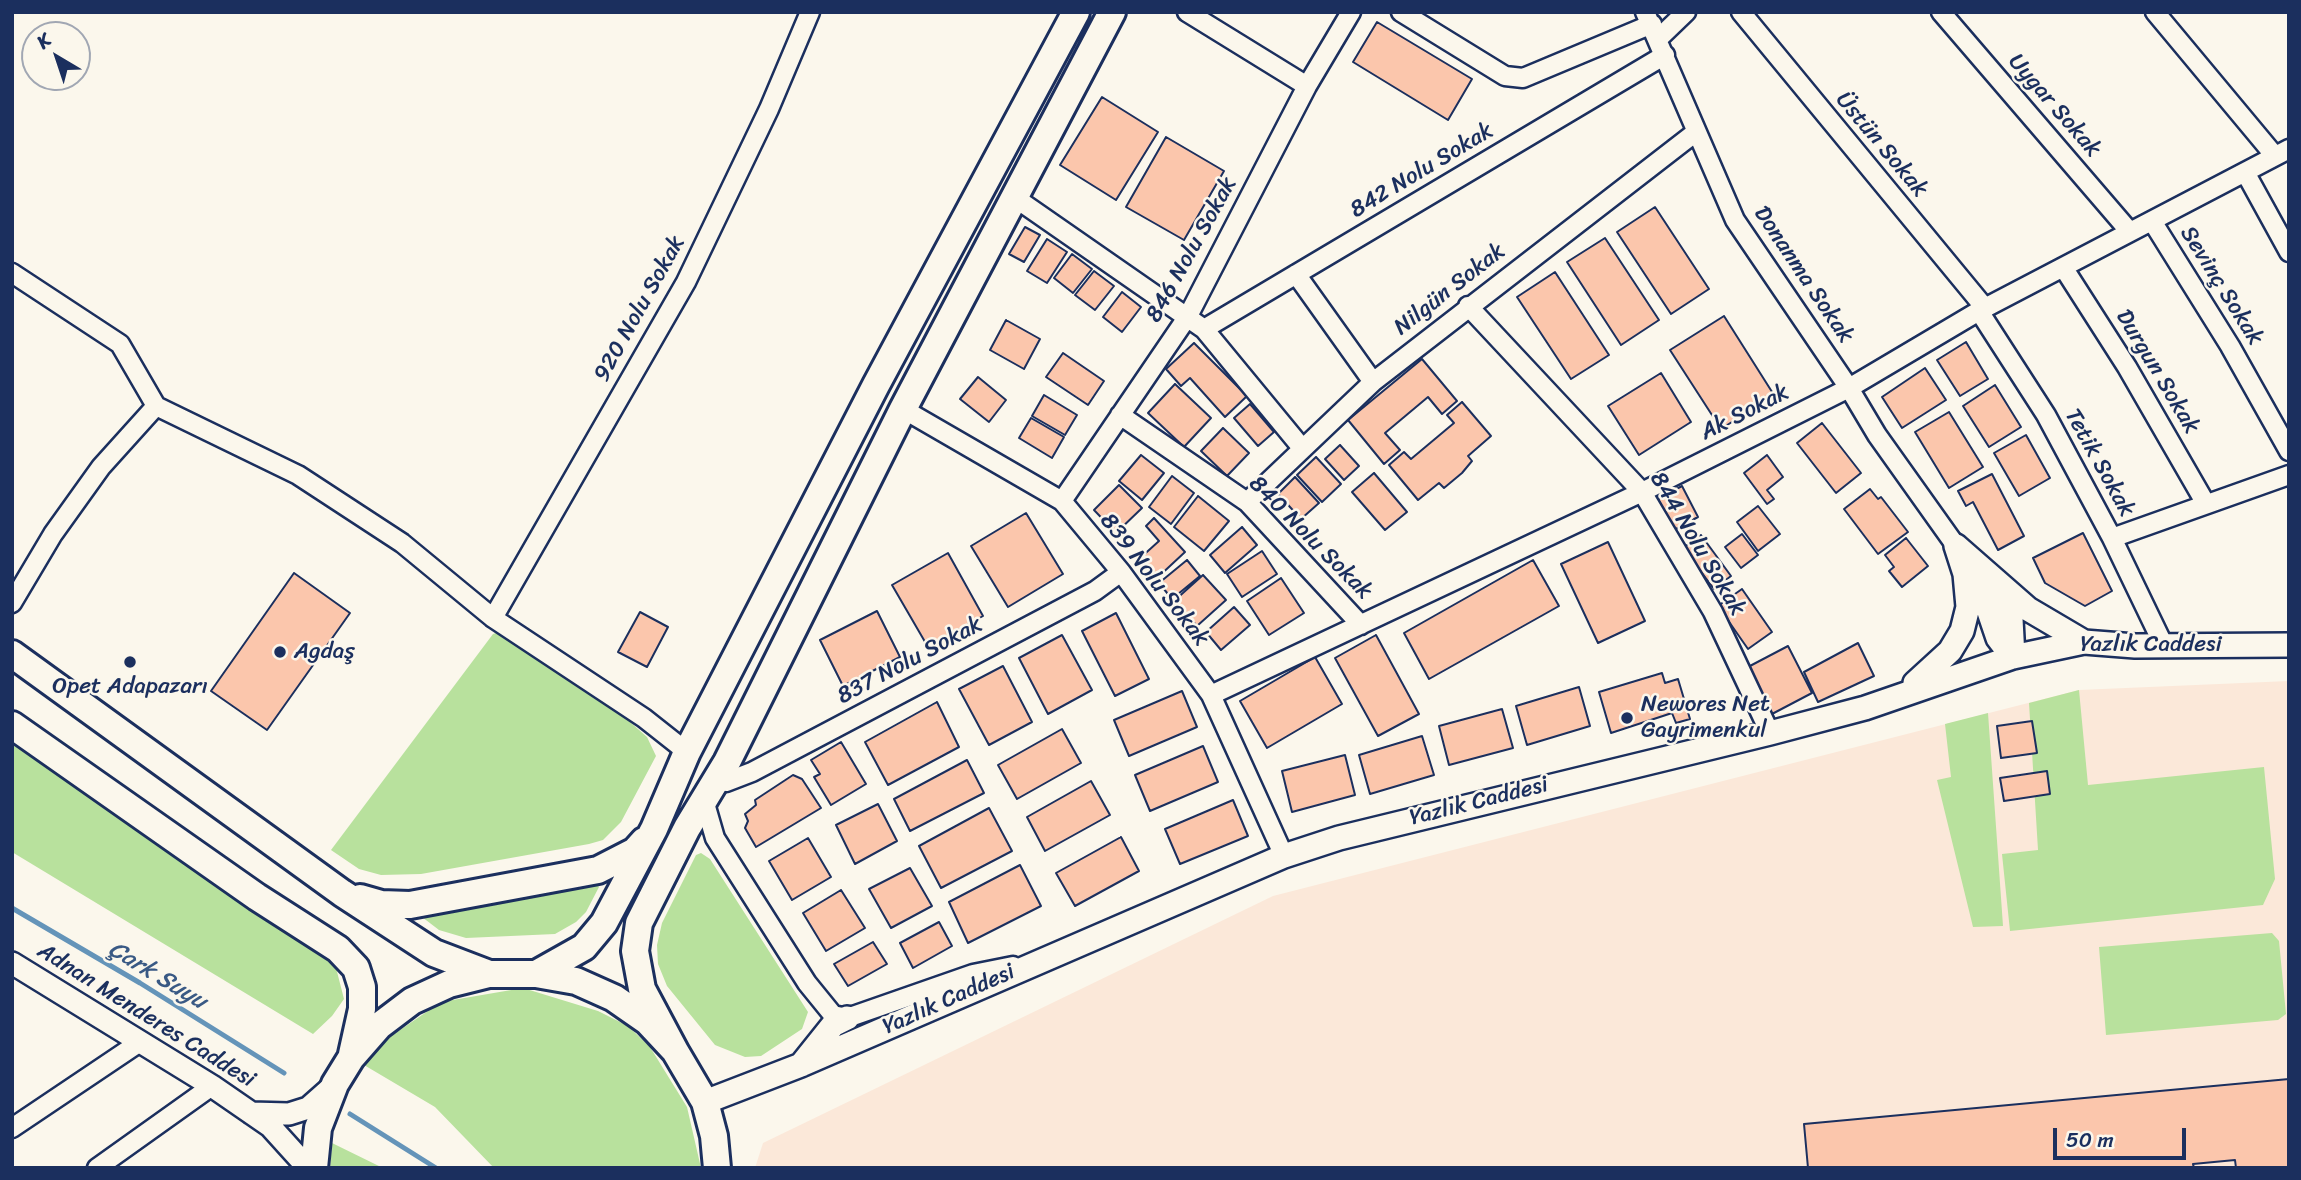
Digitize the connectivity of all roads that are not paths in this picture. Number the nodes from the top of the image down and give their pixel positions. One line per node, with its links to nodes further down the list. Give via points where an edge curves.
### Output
1 (810, 12): 44 (street, 920 Nolu Sokak, via 686,282)
2 (1076, 12): 55 (main road)
3 (1112, 12): 17 (main road)
4 (1187, 12): 13 (street)
5 (1351, 12): 13 (street, 846 Nolu Sokak)
6 (1401, 12): 11 (street, via 1505,76 1523,78)
7 (1686, 12): 11 (street)
8 (1741, 12): 25 (street, Üstün Sokak)
9 (1941, 12): 19 (street, Uygar Sokak)
10 (2155, 12): 15 (street)
11 (1652, 25): 12 (street, Donanma Sokak)
12 (1665, 55): 14 (street, Donanma Sokak); 23 (street, 842 Nolu Sokak)
13 (1307, 86): 26 (street, 846 Nolu Sokak)
14 (1696, 132): 24 (street, Nilgün Sokak); 29 (street, Donanma Sokak, via 1735,220)
15 (2282, 153): 16 (street, Ak Sokak)
16 (2245, 172): 18 (street, Ak Sokak); 20 (street)
17 (1014, 197): 26 (street); 31 (main road)
18 (2152, 221): 19 (street, Ak Sokak); 34 (street, Sevinç Sokak)
19 (2130, 232): 21 (street, Ak Sokak)
20 (2289, 252)
21 (2063, 267): 25 (street, Ak Sokak); 39 (street, Durgun Sokak)
22 (12, 273): 30 (street, via 120,344)
23 (1296, 274): 27 (street, 842 Nolu Sokak); 28 (street)
24 (1468, 306): 28 (street, Nilgün Sokak); 36 (street, 844 Nolu Sokak)
25 (1982, 310): 29 (street, Ak Sokak); 40 (street, Tetik Sokak, via 2046,415)
26 (1188, 316): 27 (street); 32 (street, 846 Nolu Sokak)
27 (1204, 329): 33 (street)
28 (1373, 382): 33 (street, Nilgün Sokak)
29 (1849, 388): 36 (street, Ak Sokak); 41 (street, Donanma Sokak)
30 (156, 406): 43 (street, via 101,467); 44 (street, via 298,475 402,543)
31 (903, 409): 37 (street, 839 Nolu Sokak); 56 (main road)
32 (1120, 415): 37 (street, 846 Nolu Sokak); 38 (street, 840 Nolu Sokak)
33 (1303, 448): 38 (street, Nilgün Sokak)
34 (2289, 451)
35 (2289, 475): 39 (street)
36 (1642, 492): 45 (street, Ak Sokak); 54 (street, 844 Nolu Sokak, via 1713,612)
37 (1062, 501): 42 (street, 839 Nolu Sokak)
38 (1247, 502): 45 (street, 840 Nolu Sokak)
39 (2206, 504): 40 (street)
40 (2112, 538): 48 (street, Tetik Sokak)
41 (1956, 546): 46 (main road, via 2028,609); 50 (main road, via 1975,573 1998,638); 52 (main road, via 1965,573 1968,607 1962,631 1934,668)
42 (1121, 572): 51 (street, 839 Nolu Sokak); 56 (street, 837 Nolu Sokak, via 1095,591 752,772)
43 (12, 603)
44 (493, 618): 55 (street)
45 (1361, 625): 51 (street, Ak Sokak)
46 (2084, 642): 48 (main road, Yazlık Caddesi); 50 (main road, Yazlık Caddesi)
47 (2289, 645): 48 (main road, Yazlık Caddesi)
48 (2164, 646)
49 (12, 654): 59 (main road)
50 (2013, 657): 52 (main road, Yazlık Caddesi)
51 (1211, 695): 58 (street, 839 Nolu Sokak)
52 (1897, 696): 54 (main road, Yazlık Caddesi)
53 (12, 725): 67 (main road, via 338,949 356,968 362,987)
54 (1770, 733): 58 (main road, Yazlık Caddesi, via 1419,817)
55 (687, 752): 57 (main road)
56 (710, 789): 64 (street, via 715,838 807,983 833,1015); 66 (main road, via 639,923 635,951 642,989)
57 (654, 829): 59 (main road, via 635,851 598,870 410,905 382,904); 63 (main road, via 593,938)
58 (1284, 856): 60 (main road, Yazlık Caddesi)
59 (342, 893): 62 (main road, via 434,953)
60 (1034, 962): 64 (street, via 973,974); 68 (main road, Yazlık Caddesi)
61 (12, 964): 65 (street, Adnan Menderes Caddesi)
62 (489, 974): 63 (main road); 67 (main road, via 449,984 412,1001 379,1026)
63 (536, 974): 66 (main road, via 576,981 614,998 647,1021)
64 (847, 1018): 68 (main road, via 833,1025)
65 (140, 1042): 70 (street, Adnan Menderes Caddesi); 73 (street)
66 (675, 1051): 71 (main road)
67 (351, 1058): 69 (main road)
68 (801, 1065): 71 (main road, Yazlık Caddesi)
69 (335, 1084): 72 (street, via 308,1108 283,1114); 76 (main road, via 318,1128)
70 (212, 1086): 72 (street, Adnan Menderes Caddesi); 74 (street)
71 (705, 1102): 77 (main road)
72 (251, 1113): 75 (street, Adnan Menderes Caddesi, via 270,1126)
73 (12, 1128)
74 (97, 1168)
75 (308, 1168)
76 (314, 1168)
77 (717, 1168)

